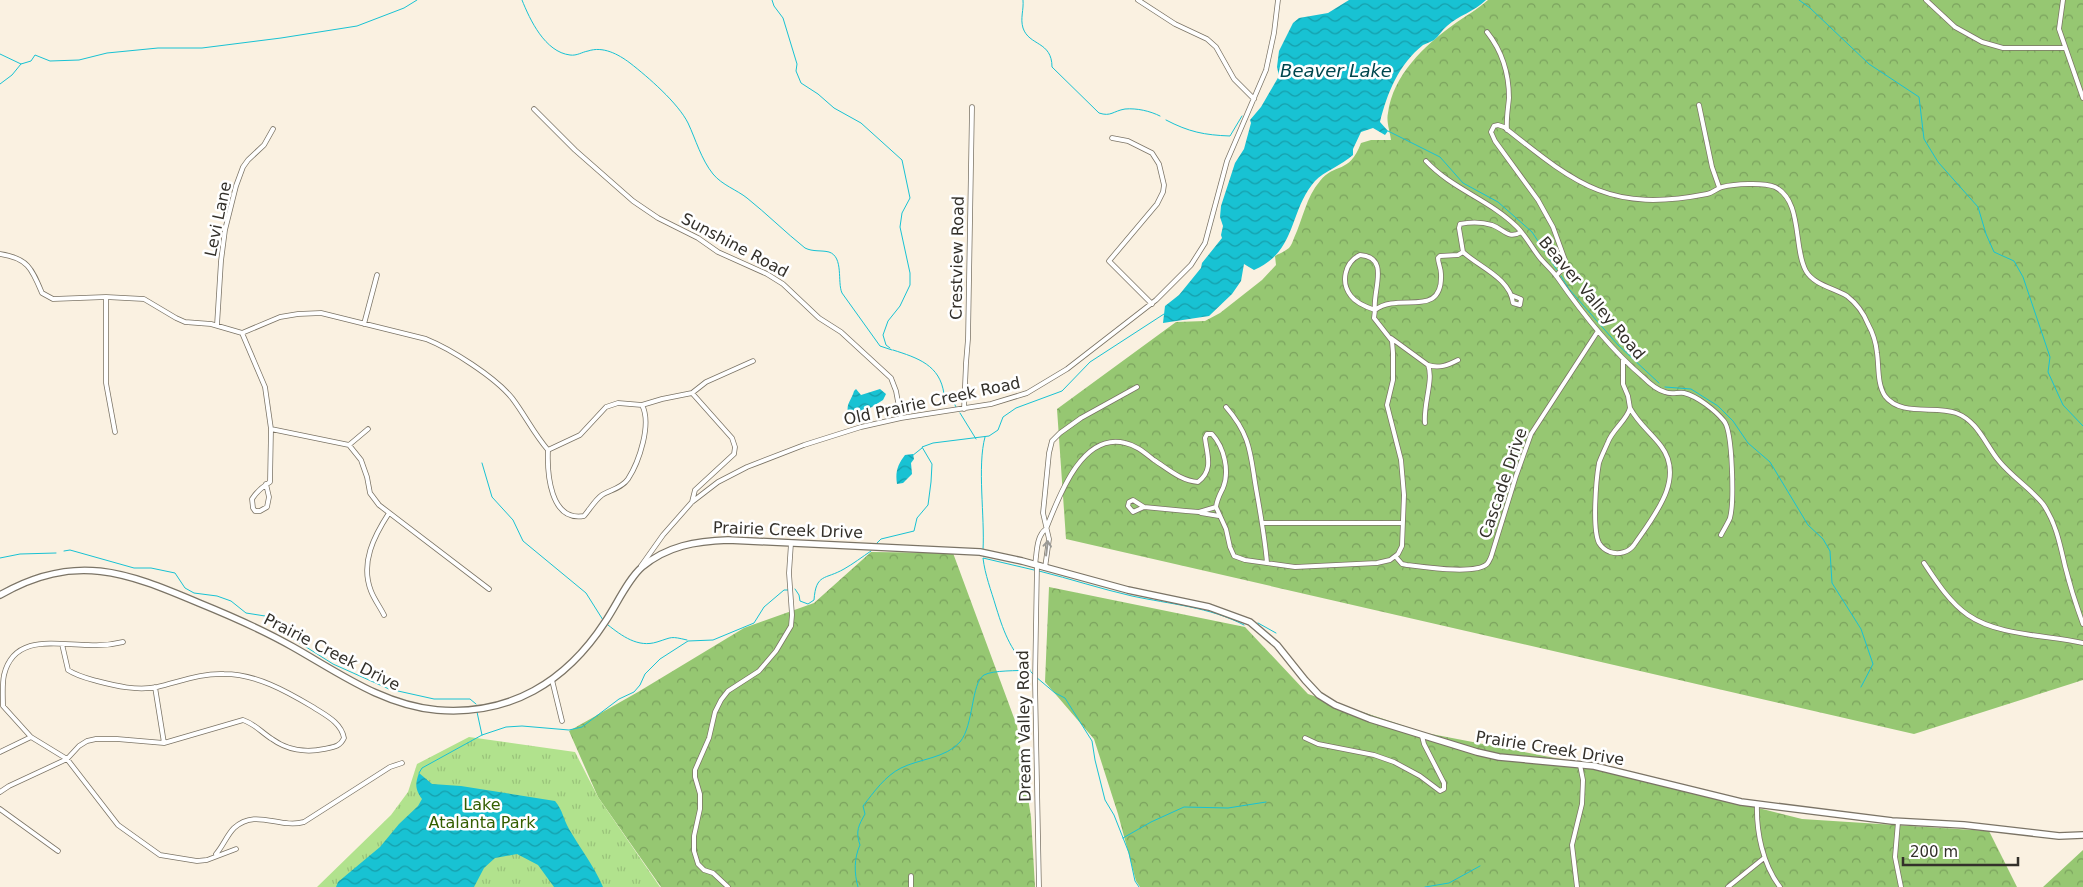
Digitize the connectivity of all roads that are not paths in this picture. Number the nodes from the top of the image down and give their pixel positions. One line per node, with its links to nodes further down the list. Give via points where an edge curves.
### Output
1 (1138, 0): 8 (street, via 1175,24 1207,39 1216,47 1234,79)
2 (1278, 0): 8 (street, Old Prairie Creek Road, via 1266,70)
3 (1926, 0): 6 (street, via 1955,27 1982,42 2003,48)
4 (2063, 0): 6 (street, via 2059,29)
5 (1487, 32): 13 (street, via 1498,48 1507,74)
6 (2065, 48): 7 (street)
7 (2083, 98)
8 (1254, 99): 24 (street, Old Prairie Creek Road, via 1227,161 1205,243 1191,265)
9 (1699, 105): 16 (street)
10 (972, 106): 40 (street, Crestview Road)
11 (534, 109): 41 (street, Sunshine Road, via 634,201 718,252 784,284 819,318 842,332 891,378)
12 (273, 129): 27 (street, Levi Lane, via 264,145 243,167 236,186 225,230)
13 (1507, 130): 16 (street, via 1572,177 1616,196 1668,200 1711,193); 21 (street, via 1498,125 1492,127 1491,132 1546,214 1565,260 1564,267)
14 (1112, 138): 24 (street, via 1128,141 1152,153 1159,164 1164,185 1157,204 1109,261)
15 (1426, 162): 17 (street, Beaver Valley Road, via 1438,175 1496,208)
16 (1719, 187): 69 (street, via 1759,184 1781,192 1793,212 1805,270 1816,281 1848,297 1867,321 1874,338 1886,396 1895,404 1908,408 1955,412 1968,419 2008,472 2042,504 2058,534)
17 (1521, 232): 18 (street, via 1514,236 1486,223 1460,224); 21 (street, Beaver Valley Road)
18 (1463, 252): 22 (street, via 1495,276); 25 (street, via 1438,258 1441,273 1438,295 1431,301 1382,304)
19 (0, 254): 23 (street, via 13,256 31,268 46,297)
20 (377, 275): 26 (street)
21 (1556, 276): 28 (street, Beaver Valley Road)
22 (1512, 295)
23 (106, 297): 27 (street, via 144,299 185,322); 45 (street, via 106,383)
24 (1152, 304): 40 (street, Old Prairie Creek Road, via 1041,387 1009,399)
25 (1375, 310): 25 (street, via 1356,301 1347,288 1349,263 1360,255 1375,261 1379,270); 30 (street, via 1374,318)
26 (364, 324): 29 (street, via 321,314 298,314 280,317); 47 (street, via 426,338 493,380 513,399)
27 (217, 325): 29 (street)
28 (1598, 331): 32 (street, Beaver Valley Road); 60 (street, Cascade Drive, via 1531,434 1488,564 1478,568 1454,569 1407,565)
29 (242, 333): 44 (street, via 265,387)
30 (1389, 336): 34 (street); 56 (street, via 1394,366 1388,405 1401,460)
31 (1458, 360): 34 (street, via 1446,366)
32 (1624, 360): 39 (street, via 1623,384); 58 (street, Beaver Valley Road, via 1665,392 1684,393 1713,410 1724,421 1732,497 1730,517)
33 (753, 361): 36 (street, via 706,382)
34 (1428, 365): 42 (street, via 1430,377 1423,411)
35 (1136, 387): 57 (street, via 1081,418 1052,441 1043,513)
36 (692, 393): 37 (street); 49 (street, via 732,438 735,447 734,454 695,490)
37 (642, 406): 47 (street, via 618,403 606,407 580,435); 47 (street, via 646,413 646,426 628,480 600,496 584,516 569,515 553,496)
38 (1226, 407): 55 (street, via 1242,428 1251,450)
39 (1630, 408): 39 (street, via 1667,455 1670,478 1659,507 1631,549 1612,553 1603,549 1598,541 1599,468 1608,441)
40 (964, 409): 41 (street, Old Prairie Creek Road)
41 (901, 418): 49 (street, Old Prairie Creek Road, via 804,445 747,467 718,482)
42 (1424, 424)
43 (368, 428): 46 (street)
44 (271, 429): 46 (street); 48 (street, via 270,482)
45 (115, 432)
46 (349, 445): 53 (street, via 361,460 370,493)
47 (548, 450)
48 (266, 484): 48 (street, via 267,507 256,511 252,499)
49 (692, 502): 64 (street, Old Prairie Creek Road, via 662,535)
50 (1216, 506): 52 (street); 54 (street); 57 (street, Dream Valley Road, via 1226,475 1222,452 1212,434 1205,438 1206,476 1198,482 1189,482 1178,476 1136,447 1123,442 1109,443 1094,448 1073,471)
51 (1144, 507): 52 (street)
52 (1199, 512): 54 (street)
53 (389, 513): 66 (street); 68 (street, via 377,532 367,564 371,591)
54 (1219, 516): 61 (street, via 1234,556)
55 (1263, 522): 56 (street); 61 (street)
56 (1403, 523): 60 (street, via 1402,546)
57 (1046, 529): 63 (street, Dream Valley Road, via 1038,539); 65 (street, one-way to 57)
58 (1721, 535)
59 (791, 543): 63 (main road, Prairie Creek Drive, via 970,551); 64 (main road, Prairie Creek Drive, via 728,540 685,544); 95 (street, via 791,626 759,672 728,691 721,700 695,770 700,809 694,850 698,864)
60 (1396, 556): 61 (street, via 1377,562 1295,567)
61 (1267, 563)
62 (1924, 563): 71 (street, via 1959,608 1980,622)
63 (1036, 565): 65 (main road, Prairie Creek Drive); 97 (street, Dream Valley Road)
64 (640, 568): 73 (main road, Prairie Creek Drive, via 593,641)
65 (1045, 568): 77 (main road, Prairie Creek Drive, via 1209,608 1250,622 1277,645 1319,695 1352,712)
66 (489, 589)
67 (0, 595): 73 (main road, Prairie Creek Drive, via 60,572 91,569 131,576 269,634 376,694 417,707 448,710 495,706)
68 (384, 615)
69 (2083, 624)
70 (123, 642): 72 (street, via 110,645)
71 (2083, 643)
72 (62, 644): 74 (street, via 68,670 75,675 120,687); 75 (street, via 39,643 22,650 9,662 4,676)
73 (552, 680): 76 (street)
74 (155, 687): 80 (street); 80 (street, via 195,676 238,675 296,697 332,719 344,738 338,746 300,751 271,739 252,723 243,720)
75 (2, 707): 78 (street)
76 (562, 721)
77 (1422, 736): 79 (street, via 1444,783 1440,791 1411,771 1384,758); 84 (main road, Prairie Creek Drive, via 1499,757)
78 (31, 737): 81 (street); 82 (street)
79 (1304, 738)
80 (164, 743): 82 (street, via 96,739 79,746)
81 (0, 752)
82 (67, 759): 85 (street); 92 (street, via 118,825 160,855 197,861)
83 (402, 763): 92 (street, via 390,767 304,822 295,825 261,818 246,820 233,828)
84 (1580, 765): 86 (main road, Prairie Creek Drive); 98 (street, via 1582,804 1572,845)
85 (0, 792)
86 (1757, 804): 88 (main road, Prairie Creek Drive); 93 (street)
87 (0, 809): 91 (street)
88 (1898, 822): 89 (main road, Prairie Creek Drive, via 1964,825 2059,836); 101 (street, via 1895,857)
89 (2083, 835)
90 (236, 849): 92 (street)
91 (58, 851)
92 (215, 856)
93 (1764, 858): 99 (street); 100 (street)
94 (911, 876): 96 (street)
95 (728, 887)
96 (911, 887)
97 (1039, 887)
98 (1576, 887)
99 (1728, 887)
100 (1780, 887)
101 (1901, 887)

